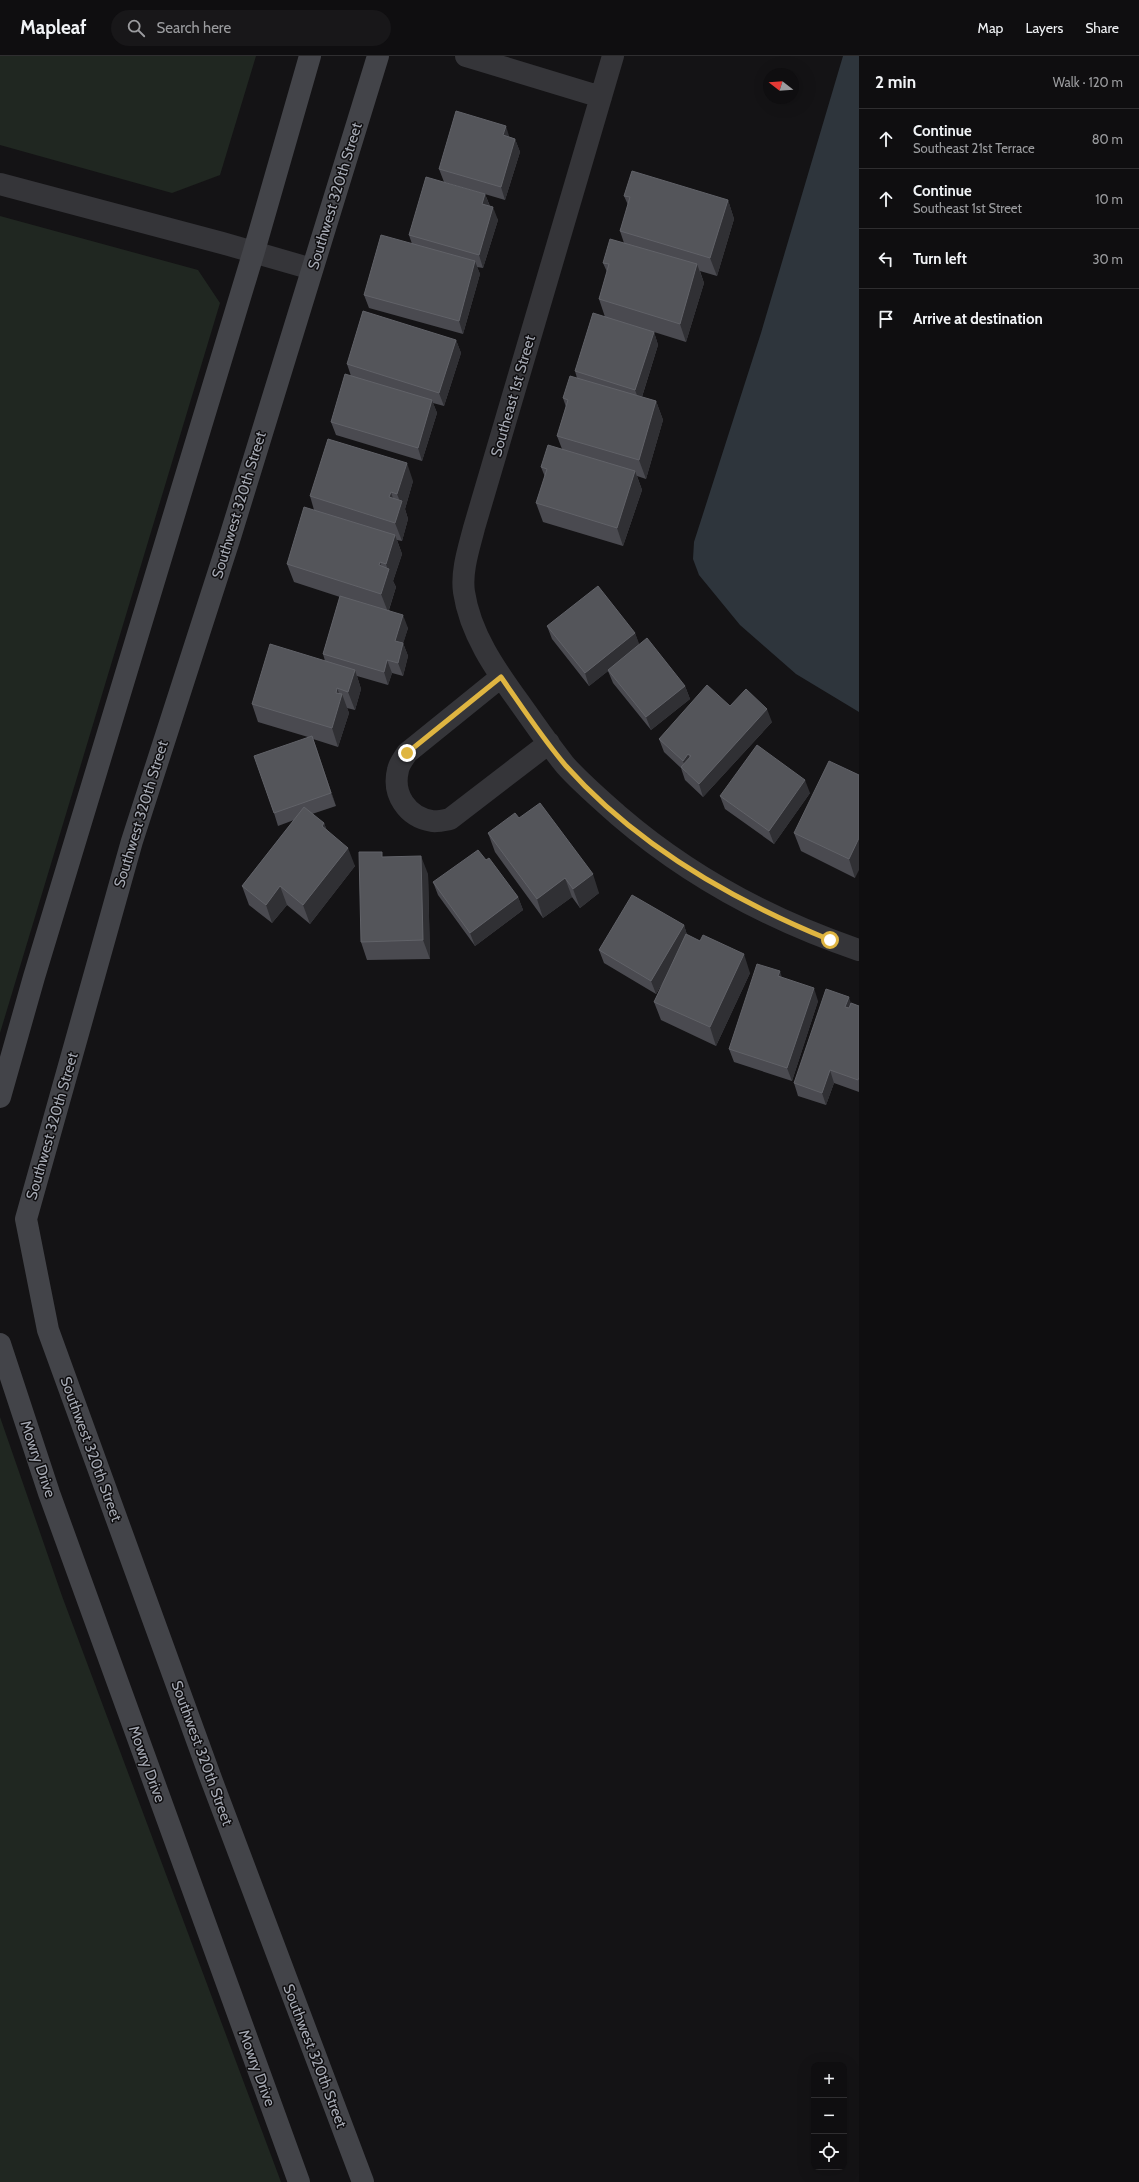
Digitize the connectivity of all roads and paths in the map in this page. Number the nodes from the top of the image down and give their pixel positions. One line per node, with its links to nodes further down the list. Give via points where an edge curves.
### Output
1 (310, 56): 8 (street)
2 (378, 56): 9 (street, Southwest 320th Street)
3 (466, 56): 5 (street)
4 (614, 56): 6 (street, Southeast 1st Street)
5 (506, 62): 6 (street)
6 (601, 97): 10 (street, Southeast 1st Street, via 474,528 466,564 464,590 468,612)
7 (0, 184): 8 (street)
8 (254, 252): 9 (street); 13 (street)
9 (312, 269): 16 (street, Southwest 320th Street, via 230,537 132,841 26,1219 48,1330 210,1776)
10 (501, 677): 11 (street, Southeast 1st Street); 11 (street, via 407,753 398,769 396,787 403,804 416,816 433,822 450,819)
11 (549, 742): 12 (street, Southeast 1st Street, via 566,766 604,803 647,840 694,872 737,898 787,923)
12 (859, 950)
13 (0, 1096)
14 (0, 1344): 15 (street, Mowry Drive, via 49,1493)
15 (299, 2182)
16 (363, 2182)

